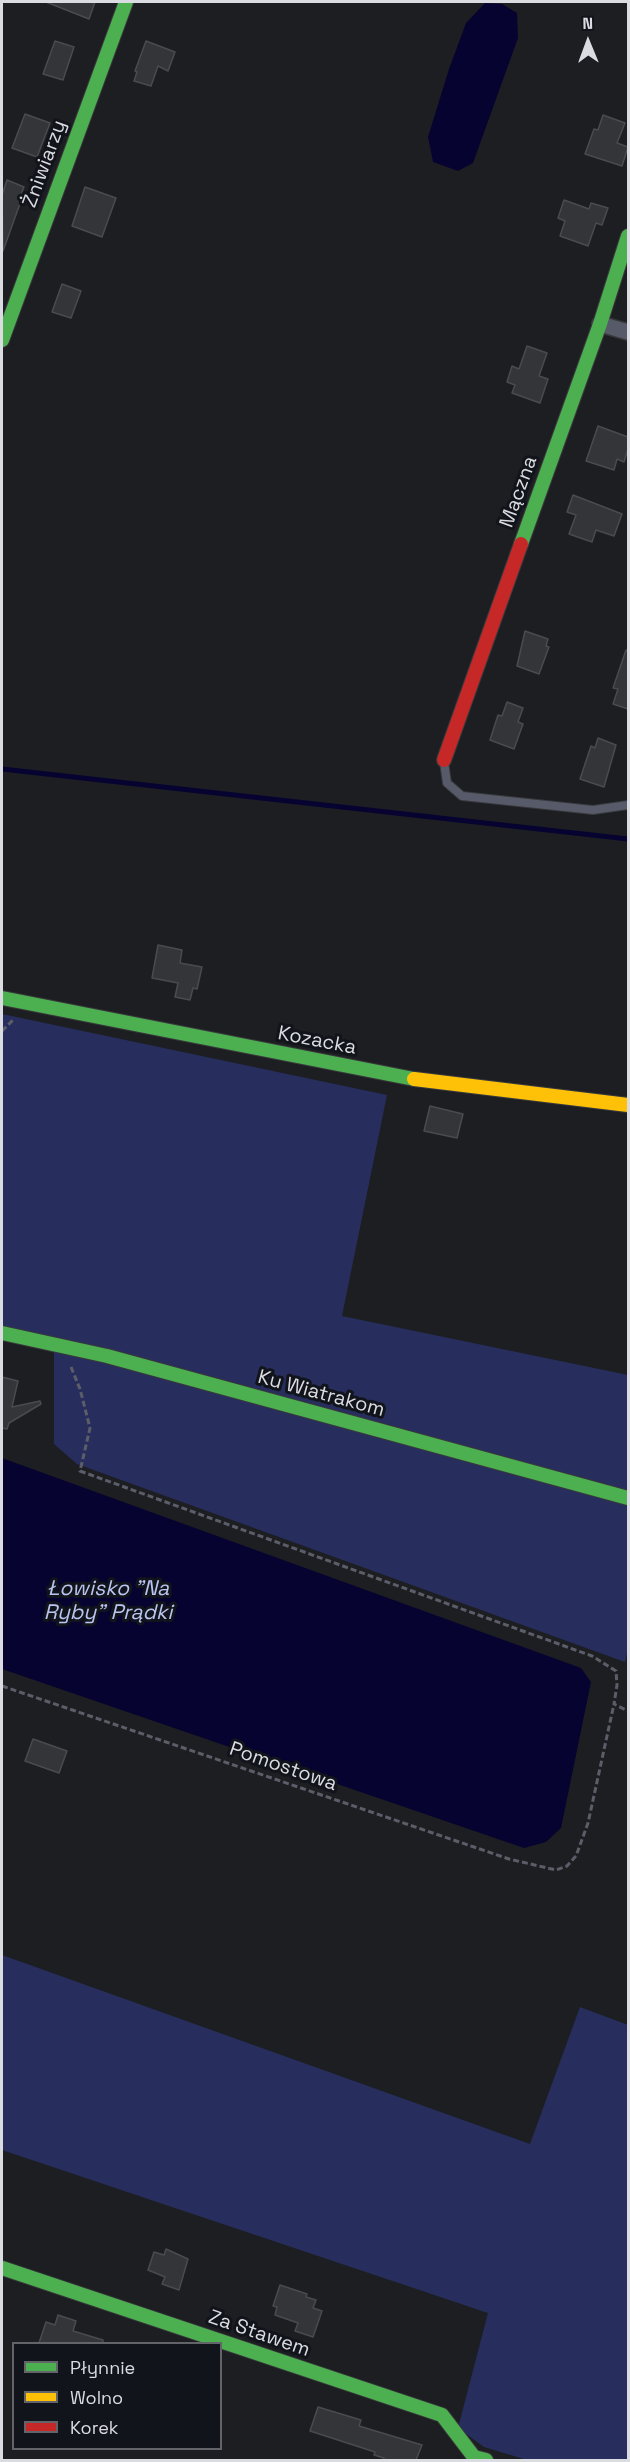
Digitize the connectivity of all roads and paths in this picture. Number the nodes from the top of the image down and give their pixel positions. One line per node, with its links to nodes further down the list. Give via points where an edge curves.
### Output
1 (126, 2): 5 (street, Żniwiarzy)
2 (628, 236): 3 (street, Mączna)
3 (600, 324): 4 (street); 6 (street, Mączna)
4 (628, 332)
5 (2, 340)
6 (444, 760): 7 (lane, via 447,783 462,796 592,810)
7 (628, 805)
8 (2, 998): 9 (street, Kozacka, via 403,1078)
9 (628, 1104)
10 (2, 1334): 11 (street, Ku Wiatrakom)
11 (62, 1346): 12 (street, Ku Wiatrakom); 14 (path, via 80,1389 90,1428 80,1471 592,1656 616,1671)
12 (628, 1498)
13 (2, 1686): 14 (path, Pomostowa, via 498,1855 556,1870 567,1866 576,1856 588,1823)
14 (614, 1704): 15 (path)
15 (628, 1711)
16 (2, 2268): 17 (street, Za Stawem, via 442,2415 474,2457)
17 (486, 2460)

